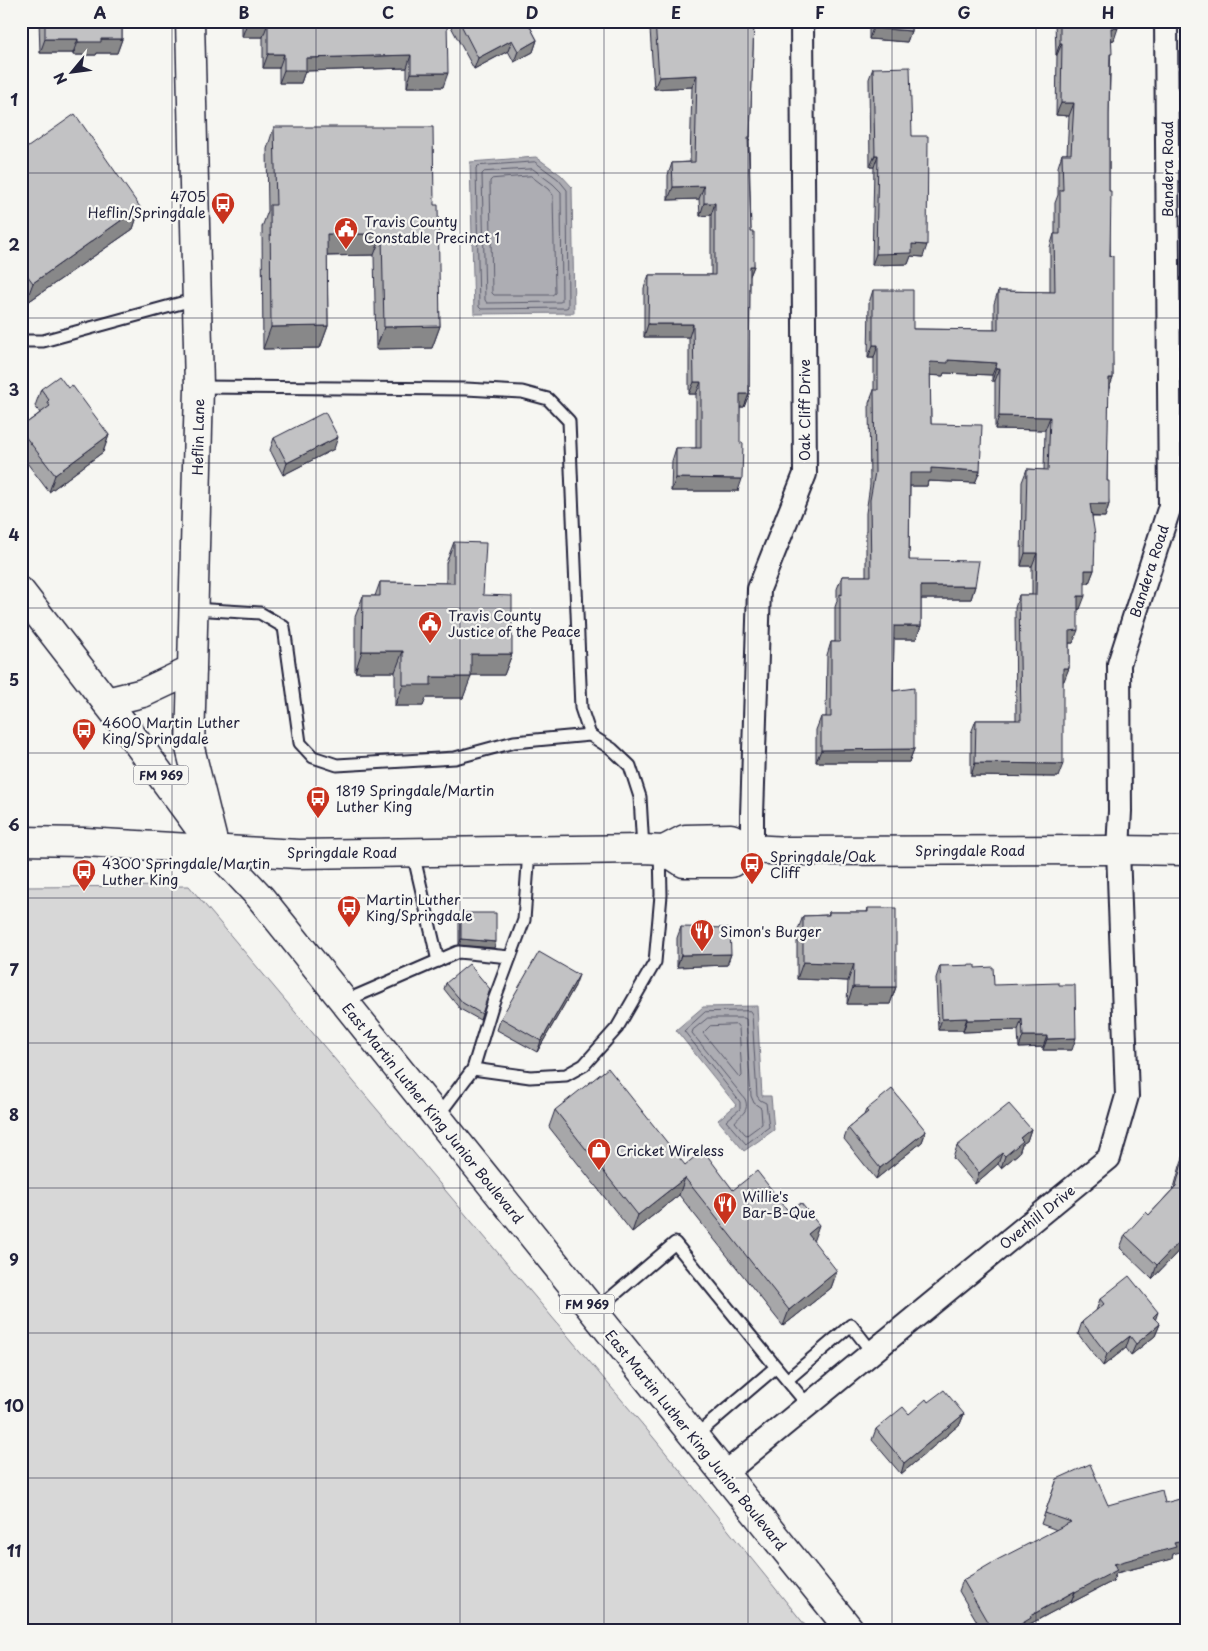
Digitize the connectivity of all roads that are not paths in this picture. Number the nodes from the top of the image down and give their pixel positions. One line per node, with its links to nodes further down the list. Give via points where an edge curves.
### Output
1 (190, 21): 4 (main road, Heflin Lane)
2 (802, 21): 14 (street, Oak Cliff Drive, via 805,474 759,589)
3 (1166, 21): 16 (street, Bandera Road, via 1170,506 1118,664)
4 (196, 299): 5 (lane, via 43,341); 6 (main road, Heflin Lane)
5 (21, 341)
6 (199, 387): 8 (main road, Heflin Lane); 11 (lane, via 466,389 522,392 548,399 569,420 581,708)
7 (21, 592): 10 (main road, East Martin Luther King Junior Boulevard / FM 969)
8 (193, 609): 9 (main road, Heflin Lane); 11 (lane, via 260,613 284,626 300,743 313,757 337,765 455,758 514,742)
9 (192, 670): 10 (main road, via 143,694); 13 (main road, Heflin Lane, via 190,748)
10 (106, 702): 13 (main road, East Martin Luther King Junior Boulevard / FM 969)
11 (590, 735): 15 (lane, via 630,766)
12 (21, 842): 13 (main road, Springdale Road)
13 (215, 849): 19 (main road, Springdale Road, via 299,854); 22 (main road, East Martin Luther King Junior Boulevard / FM 969, via 260,897)
14 (752, 849): 15 (main road, Springdale Road, via 731,838 685,839); 16 (main road, Springdale Road)
15 (656, 850): 17 (main road, Springdale Road); 23 (lane, via 661,895 655,962 618,1028 584,1065 566,1075 530,1077)
16 (1118, 850): 18 (main road, Springdale Road); 26 (street, Overhill Drive, via 1127,1096 1108,1158)
17 (529, 851): 19 (main road, Springdale Road); 20 (lane, via 524,920)
18 (1187, 851)
19 (413, 852): 21 (lane)
20 (510, 957): 21 (lane, via 458,952); 23 (lane)
21 (438, 961): 22 (lane)
22 (344, 1001): 24 (main road, East Martin Luther King Junior Boulevard / FM 969)
23 (473, 1069): 24 (lane)
24 (436, 1117): 25 (main road, East Martin Luther King Junior Boulevard / FM 969)
25 (594, 1312): 27 (lane, via 675,1243); 30 (main road, East Martin Luther King Junior Boulevard / FM 969)
26 (872, 1352): 28 (lane, via 851,1325); 29 (street, Overhill Drive)
27 (776, 1367): 28 (lane); 30 (lane)
28 (787, 1380): 29 (lane)
29 (807, 1404): 31 (street, Overhill Drive)
30 (694, 1437): 31 (main road, East Martin Luther King Junior Boulevard / FM 969)
31 (724, 1474): 32 (main road, East Martin Luther King Junior Boulevard / FM 969)
32 (850, 1630)

